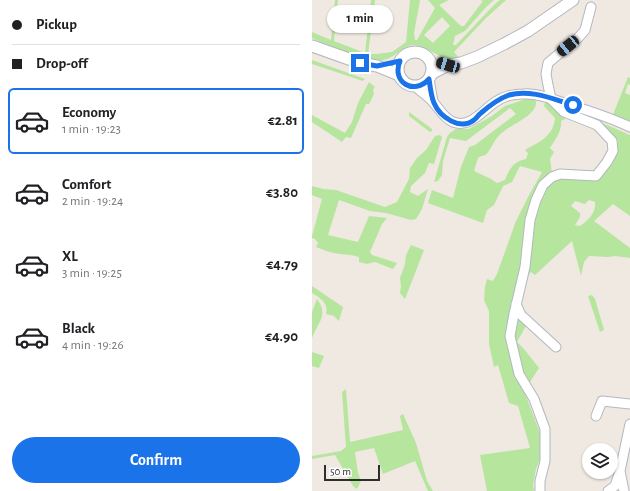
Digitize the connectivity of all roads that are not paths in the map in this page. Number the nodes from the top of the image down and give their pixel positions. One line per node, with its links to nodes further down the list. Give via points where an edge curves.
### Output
1 (573, 0): 6 (street, via 504,44 461,63)
2 (591, 7): 11 (street, via 585,30 548,63 546,74)
3 (312, 46): 7 (street, via 360,63)
4 (428, 59): 5 (street, via 416,52 407,54); 6 (street); 9 (street, via 432,69)
5 (400, 61): 7 (street); 8 (street)
6 (448, 65): 9 (street)
7 (377, 66): 8 (street)
8 (399, 75): 10 (street, via 405,84)
9 (430, 76): 10 (street, via 426,83); 12 (street)
10 (416, 87): 12 (street)
11 (551, 98): 12 (street, via 524,93 510,95 498,100 473,121 459,123 452,122 441,114); 13 (street); 14 (street, via 564,112 597,125 612,141 613,151 596,176 560,174 552,176 543,186 530,220 525,267)
12 (433, 102)
13 (630, 127)
14 (516, 304): 15 (street, via 521,315); 20 (street, via 510,336 515,358 519,374 534,399 545,429 545,461)
15 (556, 347)
16 (630, 404): 17 (street, via 602,401)
17 (596, 416)
18 (630, 424): 19 (street)
19 (620, 471): 21 (street, via 615,486); 22 (street)
20 (540, 491)
21 (608, 491)
22 (624, 491)

